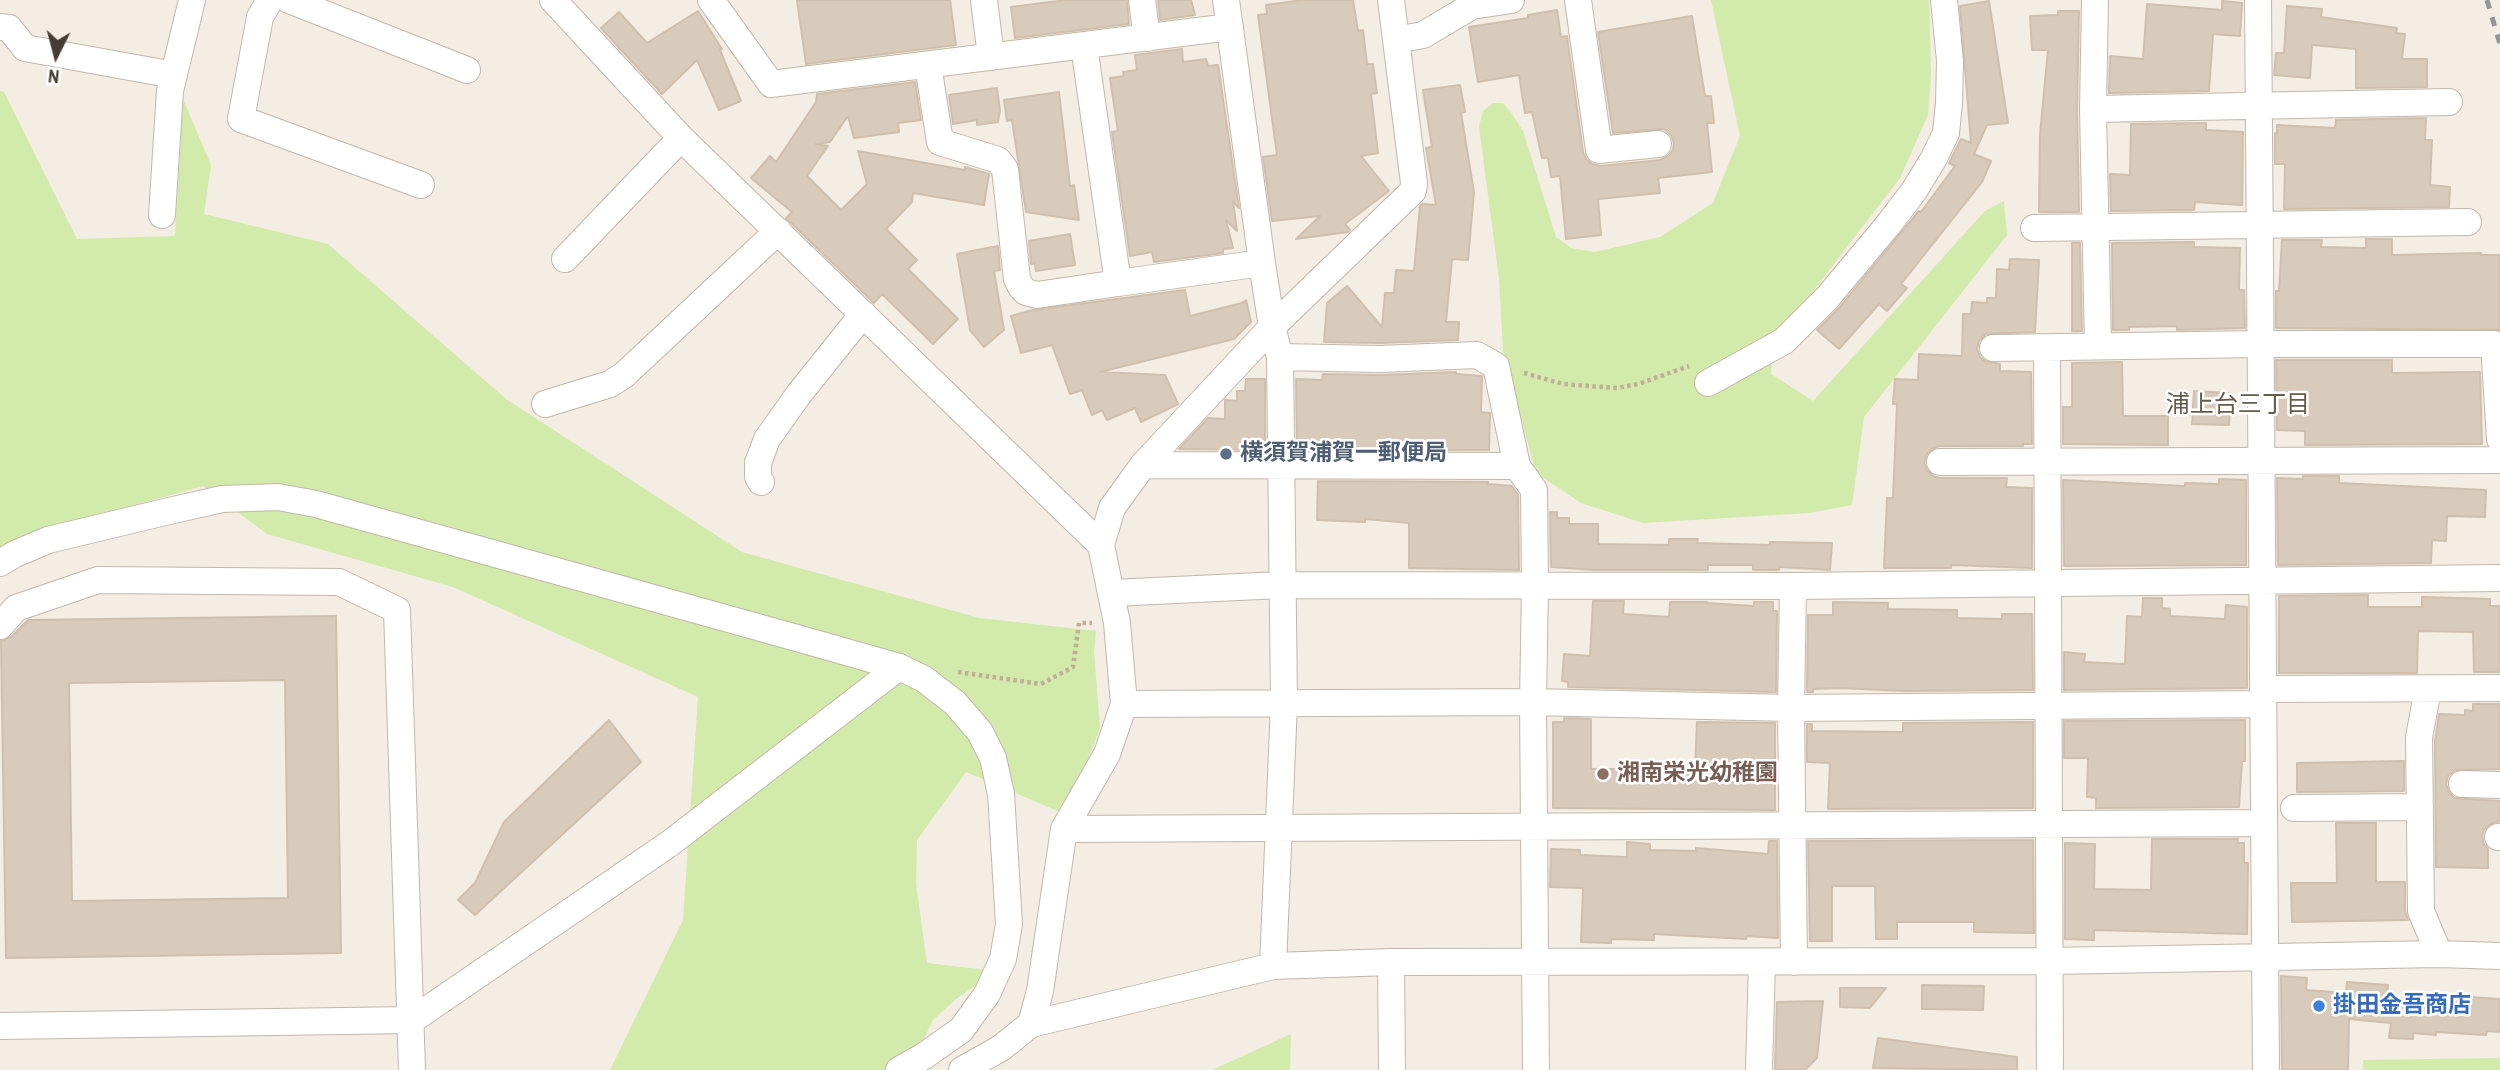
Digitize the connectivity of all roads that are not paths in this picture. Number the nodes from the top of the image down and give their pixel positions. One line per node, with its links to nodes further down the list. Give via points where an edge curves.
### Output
1 (192, 0): 23 (street)
2 (271, 0): 29 (street, via 260,17 241,119)
3 (289, 0): 22 (street)
4 (553, 0): 27 (street)
5 (711, 0): 21 (street, via 771,84)
6 (984, 0): 20 (street)
7 (1142, 0): 17 (street)
8 (1226, 0): 16 (street)
9 (1391, 0): 18 (street)
10 (1511, 0): 18 (street, via 1472,6 1423,35)
11 (1578, 0): 28 (street, via 1599,150)
12 (1944, 0): 46 (street, via 1949,103 1946,133 1934,158 1888,225 1784,341)
13 (2095, 0): 26 (street)
14 (2258, 0): 25 (street)
15 (0, 27): 23 (street, via 9,28 25,48)
16 (1230, 27): 17 (street); 37 (street)
17 (1147, 38): 19 (street)
18 (1396, 40): 40 (street, via 1413,191)
19 (1084, 46): 20 (street); 38 (street)
20 (991, 57): 21 (street)
21 (928, 65): 38 (street, via 940,142 998,160 1005,169 1021,287 1037,295)
22 (467, 70)
23 (174, 75): 30 (street)
24 (2449, 103): 25 (street)
25 (2260, 106): 26 (street); 32 (street)
26 (2093, 108): 33 (street)
27 (681, 138): 35 (street); 36 (street)
28 (1658, 144)
29 (421, 185)
30 (162, 215)
31 (2468, 222): 32 (street)
32 (2260, 226): 33 (street); 41 (street)
33 (2096, 227): 34 (street); 42 (street)
34 (2034, 228)
35 (778, 231): 39 (street); 47 (street, via 624,375 610,384)
36 (565, 259)
37 (1262, 263): 38 (street); 40 (street)
38 (1118, 283)
39 (863, 314): 56 (street, via 767,439 758,463); 57 (street)
40 (1272, 327): 45 (street); 53 (street)
41 (2261, 344): 42 (street); 48 (street, via 2494,344); 52 (street)
42 (2098, 346): 44 (street)
43 (1993, 348): 44 (street)
44 (2047, 348): 50 (street)
45 (1280, 357): 54 (street); 55 (street, via 1477,355 1496,366)
46 (1708, 383)
47 (545, 404)
48 (2500, 439)
49 (2500, 460): 52 (street)
50 (2047, 461): 51 (street); 52 (street); 61 (street)
51 (1940, 462)
52 (2262, 462): 60 (street)
53 (1143, 465): 54 (street); 57 (street, via 1112,508)
54 (1281, 465): 55 (street); 62 (street)
55 (1517, 466): 63 (street, via 1534,490)
56 (761, 482)
57 (1101, 545): 65 (street)
58 (0, 564): 67 (street, via 48,541 166,512 222,499 278,497)
59 (2500, 578): 60 (street)
60 (2263, 582): 61 (street); 70 (street)
61 (2048, 584): 64 (street); 74 (street)
62 (1281, 585): 63 (street); 65 (street); 72 (street)
63 (1535, 586): 64 (street); 71 (street)
64 (1793, 586): 75 (street)
65 (1112, 593): 73 (street)
66 (0, 626): 95 (street, via 16,608 98,580 339,582 397,610)
67 (899, 667): 95 (street, via 669,844); 99 (street, via 955,703 980,732 993,758 1001,794 1009,924 1003,960 987,994 961,1030)
68 (2500, 688): 69 (street)
69 (2428, 689): 70 (street); 78 (street, via 2419,737)
70 (2263, 696): 74 (street); 81 (street)
71 (1533, 702): 72 (street); 75 (street); 82 (street)
72 (1284, 703): 73 (street); 84 (street)
73 (1124, 704): 85 (street, via 1107,754)
74 (2048, 707): 75 (street); 80 (street)
75 (1791, 708): 83 (street)
76 (2462, 784): 77 (street)
77 (2500, 785)
78 (2420, 807): 79 (street); 86 (street, via 2421,911)
79 (2294, 808)
80 (2050, 823): 81 (street); 83 (street); 89 (street)
81 (2264, 823): 88 (street)
82 (1534, 825): 83 (street); 84 (street); 91 (street)
83 (1793, 825): 93 (street)
84 (1279, 826): 85 (street); 94 (street)
85 (1064, 829): 96 (street)
86 (2439, 954): 87 (street); 88 (street)
87 (2500, 956)
88 (2265, 958): 89 (street); 105 (street)
89 (2050, 961): 93 (street); 104 (street)
90 (1391, 962): 91 (street); 94 (street); 101 (street)
91 (1535, 962): 92 (street); 102 (street)
92 (1762, 962): 93 (street); 103 (street)
93 (1794, 962)
94 (1273, 966): 96 (street)
95 (412, 1020): 97 (street); 98 (street)
96 (1031, 1024): 100 (street)
97 (0, 1026)
98 (412, 1070)
99 (899, 1070)
100 (962, 1070)
101 (1392, 1070)
102 (1536, 1070)
103 (1759, 1070)
104 (2050, 1070)
105 (2266, 1070)

